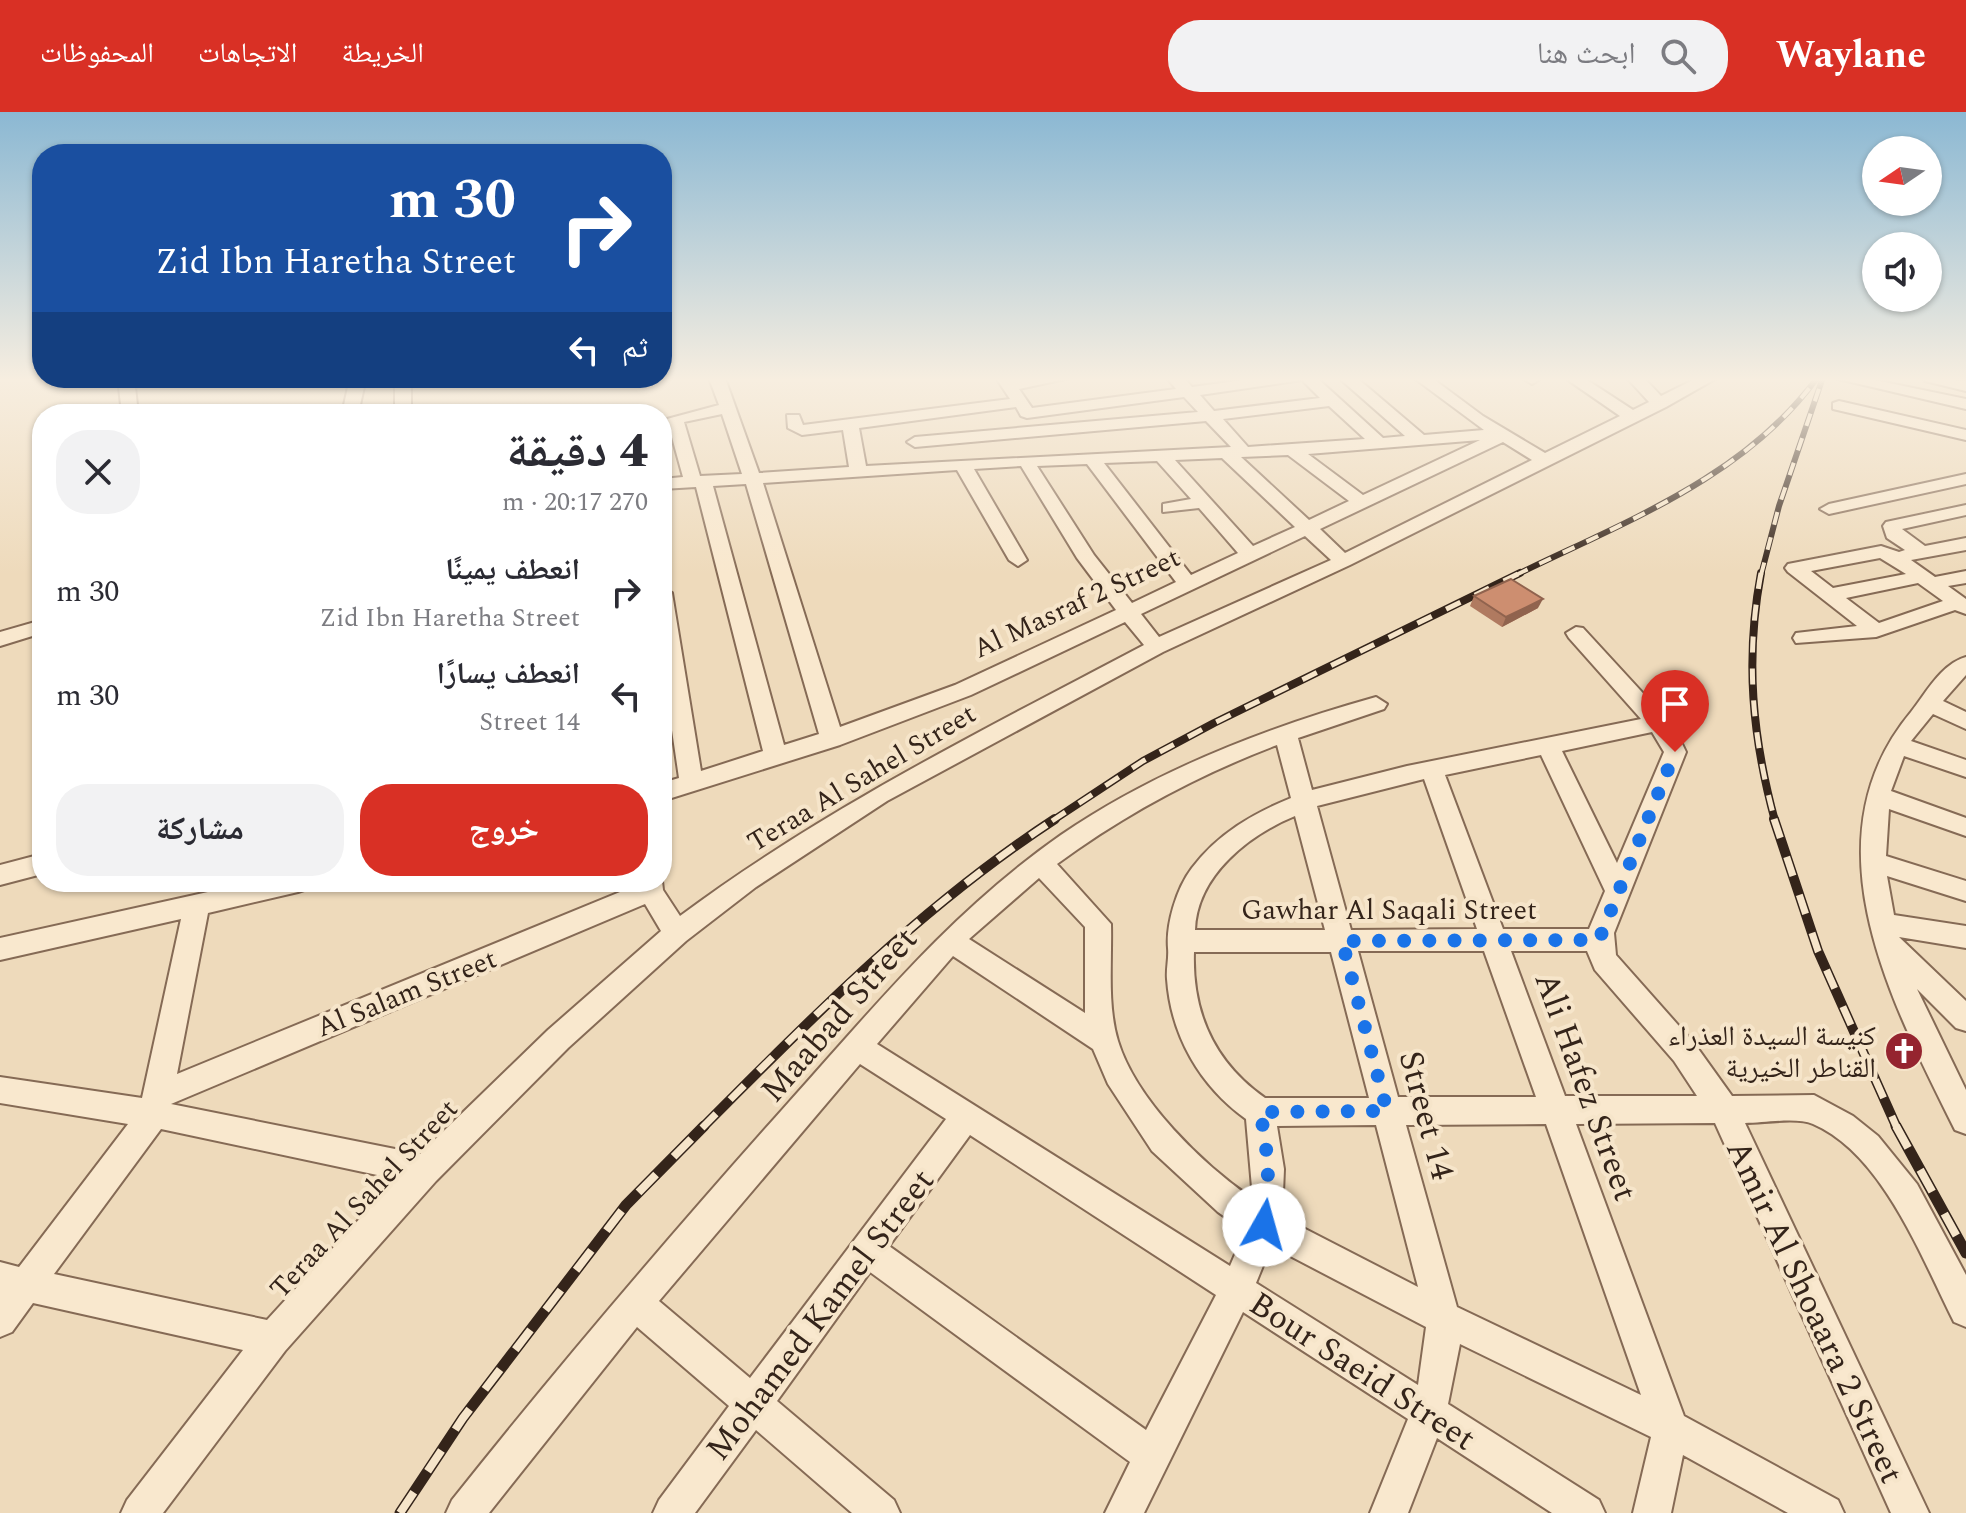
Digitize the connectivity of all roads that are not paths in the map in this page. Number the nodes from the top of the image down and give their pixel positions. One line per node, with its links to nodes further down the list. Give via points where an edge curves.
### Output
1 (684, 443): 23 (street)
2 (740, 443): 21 (street)
3 (854, 443): 20 (street)
4 (1048, 443): 17 (street)
5 (1146, 443): 14 (street)
6 (1230, 443): 13 (street)
7 (1388, 443): 11 (street)
8 (1484, 443): 27 (street, Al Masraf 2 Street)
9 (1516, 443): 18 (street)
10 (1581, 443): 18 (street, Teraa Al Sahel Street)
11 (1380, 444): 12 (street)
12 (1292, 450): 13 (street); 27 (street)
13 (1237, 453): 14 (street); 31 (street)
14 (1156, 457): 15 (street); 26 (street)
15 (1092, 459): 17 (street); 40 (street)
16 (1026, 461): 17 (street); 19 (street); 43 (street, via 1069,533)
17 (1059, 461)
18 (1546, 461): 37 (street, Teraa Al Sahel Street)
19 (963, 466): 20 (street); 36 (street)
20 (859, 472): 21 (street)
21 (753, 479): 23 (street); 57 (street)
22 (1966, 479): 25 (street)
23 (698, 482): 24 (street); 60 (street)
24 (672, 483)
25 (1920, 489): 29 (street); 30 (street)
26 (1203, 502): 28 (street); 34 (street)
27 (1361, 502): 31 (street, Al Masraf 2 Street)
28 (1169, 508)
29 (1829, 509)
30 (1962, 510): 33 (street, via 1892,526 1894,534)
31 (1307, 527): 34 (street, Al Masraf 2 Street); 37 (street)
32 (1966, 544): 33 (street)
33 (1922, 552): 35 (street)
34 (1250, 555): 40 (street, Al Masraf 2 Street)
35 (1895, 557): 39 (street); 41 (street, via 1875,552 1795,568)
36 (1018, 560)
37 (1343, 561): 49 (street, Teraa Al Sahel Street)
38 (1966, 577): 39 (street)
39 (1927, 580): 41 (street); 42 (street)
40 (1188, 585): 43 (street, Al Masraf 2 Street)
41 (1829, 595): 45 (street)
42 (1962, 605): 45 (street)
43 (1128, 613): 49 (street); 57 (street, Al Masraf 2 Street, via 963,690)
44 (32, 629): 48 (street)
45 (1876, 631): 47 (street)
46 (1576, 633): 55 (street)
47 (1803, 638)
48 (0, 639)
49 (1156, 647): 78 (street, Teraa Al Sahel Street, via 879,795 802,842)
50 (672, 659): 63 (street)
51 (1964, 667): 52 (street)
52 (1929, 703): 54 (street); 58 (street)
53 (1376, 704): 56 (street, Maabad Street)
54 (1966, 721)
55 (1657, 723): 59 (street); 72 (street, via 1675,752)
56 (1286, 736): 66 (street, Street 14); 69 (street, Maabad Street, via 1211,763 1141,797)
57 (832, 739): 60 (street, Al Masraf 2 Street)
58 (1897, 745): 61 (street); 65 (street)
59 (1548, 746): 62 (street); 72 (street)
60 (776, 756): 63 (street, Al Masraf 2 Street)
61 (1966, 769)
62 (1432, 770): 66 (street); 82 (street, Ali Hafez Street)
63 (691, 783): 64 (street, Al Masraf 2 Street)
64 (672, 789)
65 (1879, 796): 67 (street); 68 (street)
66 (1305, 799): 84 (street, via 1275,811 1226,846 1195,888); 85 (street, Street 14)
67 (1966, 827)
68 (1874, 862): 73 (street); 79 (street)
69 (1040, 863): 81 (street, Maabad Street); 88 (street, via 1098,924 1097,985)
70 (32, 867): 71 (street)
71 (0, 875)
72 (1618, 891): 83 (street)
73 (1966, 891)
74 (257, 892): 77 (street)
75 (636, 892): 91 (street, Al Salam Street)
76 (653, 892): 78 (street)
77 (196, 907): 86 (street); 91 (street)
78 (677, 933): 98 (street, Teraa Al Sahel Street, via 558,1039)
79 (1885, 933): 80 (street); 87 (street); 97 (street, via 1910,1005)
80 (1966, 937)
81 (950, 940): 88 (street); 89 (street, Maabad Street)
82 (1495, 940): 83 (street, Gawhar Al Saqali Street); 85 (street, Gawhar Al Saqali Street); 93 (street, Ali Hafez Street)
83 (1599, 940): 92 (street, Amir Al Shoaara 2 Street, via 1613,973 1684,1052)
84 (1179, 941): 85 (street, Gawhar Al Saqali Street); 95 (street, via 1181,988 1194,1038 1219,1079)
85 (1342, 941): 94 (street, Street 14)
86 (0, 949)
87 (1966, 1019)
88 (1104, 1041): 99 (street, via 1138,1108 1163,1141 1193,1172)
89 (857, 1046): 96 (street, Bour Saeid Street); 103 (street, Maabad Street)
90 (0, 1090): 91 (street)
91 (157, 1104): 98 (street); 101 (street)
92 (1723, 1108): 93 (street); 104 (street, via 1814,1109 1855,1132 1889,1167); 121 (street, Amir Al Shoaara 2 Street)
93 (1558, 1110): 94 (street); 110 (street, Ali Hafez Street)
94 (1387, 1111): 95 (street); 105 (street, Street 14)
95 (1260, 1112): 99 (street, via 1268,1169)
96 (966, 1116): 100 (street, Mohamed Kamel Street); 102 (street, Bour Saeid Street)
97 (1966, 1120)
98 (425, 1170): 107 (street, Teraa Al Sahel Street)
99 (1264, 1225): 102 (street); 105 (street)
100 (866, 1249): 108 (street, Mohamed Kamel Street); 111 (street)
101 (13, 1282): 106 (street); 107 (street)
102 (1237, 1289): 109 (street, Bour Saeid Street); 111 (street)
103 (635, 1303): 108 (street); 113 (street, Maabad Street)
104 (1966, 1310)
105 (1443, 1318): 109 (street, Street 14, via 1442,1359); 110 (street)
106 (0, 1320)
107 (273, 1339): 112 (street, Teraa Al Sahel Street)
108 (752, 1404): 114 (street, Mohamed Kamel Street); 115 (street)
109 (1427, 1411): 117 (street, Street 14); 118 (street, Bour Saeid Street)
110 (1671, 1428): 119 (street); 120 (street)
111 (1153, 1457): 116 (street)
112 (140, 1513)
113 (465, 1513)
114 (672, 1513)
115 (881, 1513)
116 (1124, 1513)
117 (1389, 1513)
118 (1586, 1513)
119 (1652, 1513)
120 (1825, 1513)
121 (1910, 1513)

